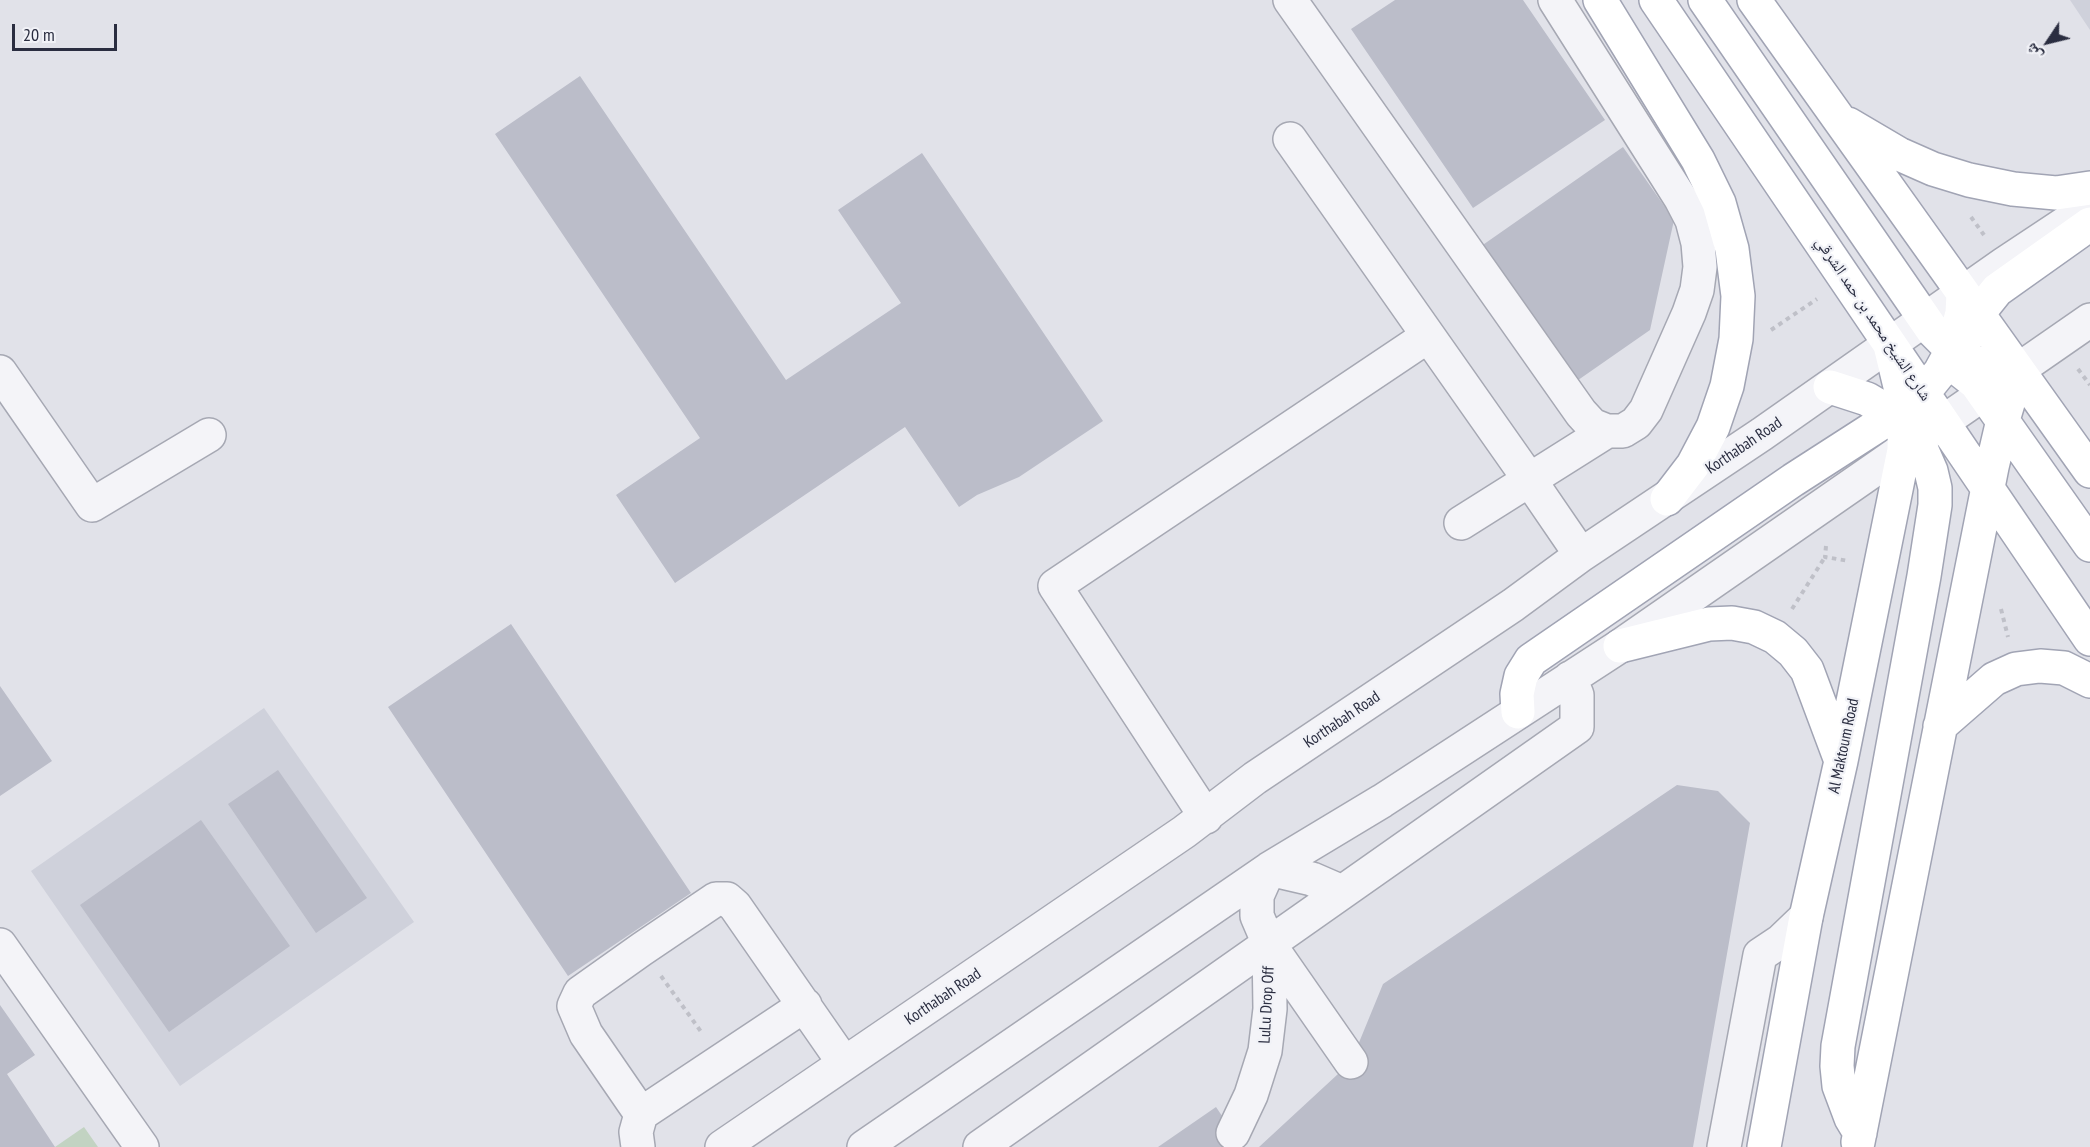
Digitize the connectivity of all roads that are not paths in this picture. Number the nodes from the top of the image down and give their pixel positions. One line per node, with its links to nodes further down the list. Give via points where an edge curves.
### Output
1 (1290, 0): 24 (street, via 1581,413 1592,425)
2 (1555, 0): 24 (street, via 1681,199 1698,243 1697,290 1646,410 1623,431)
3 (1600, 0): 29 (main road, via 1698,160 1719,203 1732,249 1738,296 1736,339 1727,386 1693,465)
4 (1656, 0): 16 (main road, شارع الشيخ محمد بن حمد الشرقي)
5 (1705, 0): 13 (main road)
6 (1754, 0): 7 (main road)
7 (1834, 114): 9 (main road, via 1899,154 1969,180 2056,193); 12 (main road)
8 (1290, 139): 15 (street)
9 (2090, 188)
10 (2090, 207): 12 (street, Korthabah Road)
11 (2090, 224): 12 (main road, Al Maktoum Road)
12 (1971, 305): 13 (street, Korthabah Road); 17 (main road, Al Maktoum Road); 18 (main road)
13 (1925, 320): 16 (street, Korthabah Road); 17 (main road)
14 (2090, 320): 18 (street)
15 (1428, 336): 27 (street); 40 (street, via 1055,586)
16 (1890, 345): 17 (main road); 20 (street, Korthabah Road); 23 (main road, شارع الشيخ محمد بن حمد الشرقي)
17 (1954, 358): 18 (main road); 21 (main road); 23 (main road, Al Maktoum Road)
18 (2018, 370): 21 (street); 22 (main road); 26 (main road)
19 (0, 372): 25 (street, via 92,505)
20 (1830, 387): 23 (main road, via 1867,399); 29 (street, Korthabah Road)
21 (1984, 394): 22 (main road); 23 (street)
22 (2003, 420): 28 (main road); 31 (main road)
23 (1913, 422): 28 (main road, شارع الشيخ محمد بن حمد الشرقي); 34 (street); 37 (main road, via 1793,480 1531,660 1521,676); 39 (main road, Al Maktoum Road); 52 (main road, via 1931,471 1935,505 1838,1046 1839,1086)
24 (1607, 431): 27 (street)
25 (208, 435)
26 (2090, 471)
27 (1529, 479): 30 (street); 32 (street)
28 (1989, 489): 33 (main road, شارع الشيخ محمد بن حمد الشرقي); 38 (main road)
29 (1667, 499): 32 (street, Korthabah Road)
30 (1461, 523)
31 (2090, 545)
32 (1581, 555): 40 (street, Korthabah Road, via 1255,778)
33 (2090, 639)
34 (1620, 646): 35 (street); 39 (main road, via 1709,624 1754,627 1775,637 1807,670)
35 (1570, 678): 37 (street); 42 (street, via 1577,695 1577,727)
36 (2090, 681): 38 (main road, via 2064,668 2016,669 1994,679)
37 (1518, 712): 41 (street)
38 (1940, 726): 52 (main road)
39 (1841, 761): 43 (main road, Al Maktoum Road)
40 (1206, 817): 48 (street, Korthabah Road)
41 (1269, 869): 42 (street, via 1312,879); 44 (street, via 1257,896 1257,916); 51 (street)
42 (1342, 892): 44 (street)
43 (1806, 917): 58 (street, via 1760,955); 59 (main road, Al Maktoum Road)
44 (1269, 944): 47 (street); 50 (street, LuLu Drop Off, via 1270,1009 1265,1051); 57 (street)
45 (0, 945): 53 (street)
46 (805, 1005): 48 (street); 49 (street); 49 (street, via 727,899 716,899 580,993 574,1006 586,1034)
47 (1351, 1062)
48 (844, 1063): 55 (street, Korthabah Road)
49 (641, 1114): 54 (street, via 636,1132)
50 (1233, 1133)
51 (904, 1136): 56 (street)
52 (1859, 1140)
53 (142, 1147)
54 (638, 1147)
55 (722, 1147)
56 (864, 1147)
57 (980, 1147)
58 (1724, 1147)
59 (1764, 1147)

